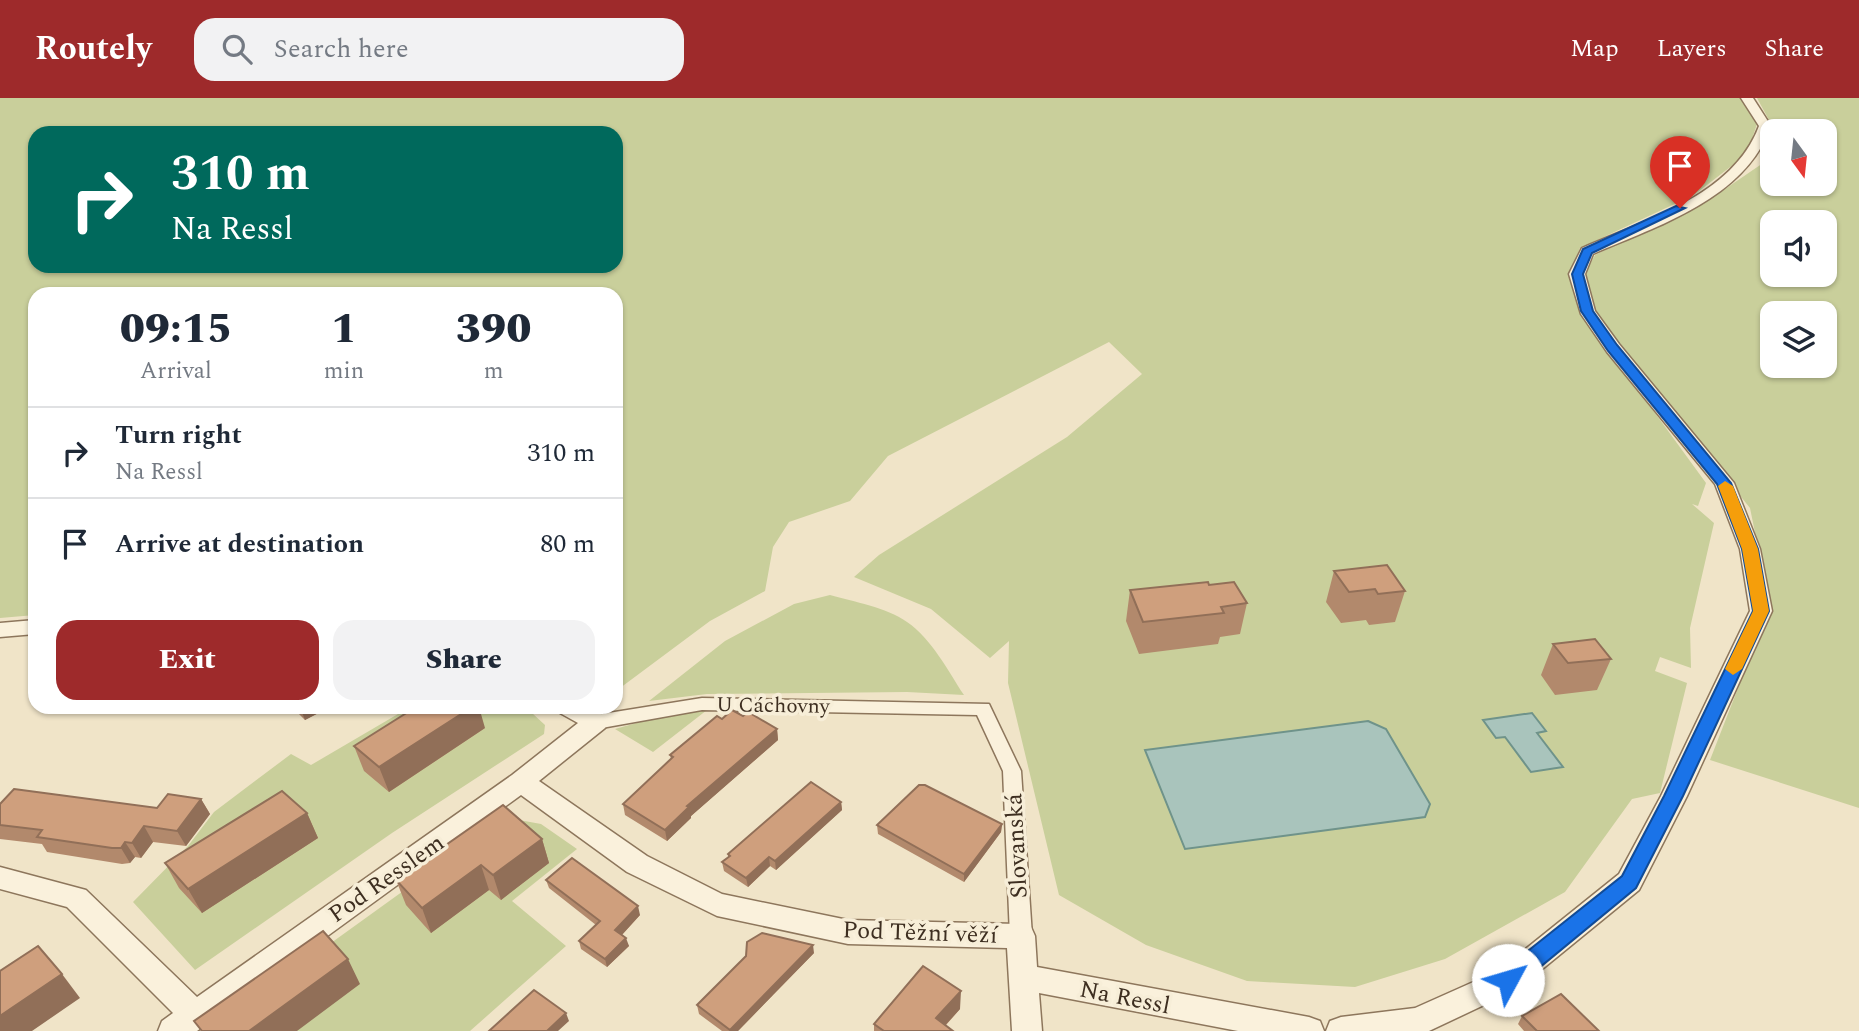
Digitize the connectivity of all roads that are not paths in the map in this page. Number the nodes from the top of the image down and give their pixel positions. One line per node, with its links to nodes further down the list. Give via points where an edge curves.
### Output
1 (1747, 98): 14 (street, via 1765,126 1763,142 1745,165 1703,197 1587,251 1577,274 1587,311 1612,348 1724,483 1750,549 1761,611 1629,882 1508,980 1418,1021)
2 (28, 628): 3 (street)
3 (0, 630)
4 (983, 709): 6 (street, U Cáchovny, via 702,704); 9 (street, Slovanská, via 1012,771)
5 (581, 714): 6 (street)
6 (596, 722): 7 (street, Pod Resslem)
7 (521, 782): 9 (street, Pod Těžní věží, via 637,864 717,904 848,932); 11 (street, Pod Resslem)
8 (0, 878): 11 (street, via 76,898)
9 (1021, 936): 10 (street, Slovanská)
10 (1023, 977): 12 (street, Slovanská); 13 (street, Na Ressl)
11 (184, 1023)
12 (1027, 1031)
13 (1309, 1031)
14 (1341, 1031)

